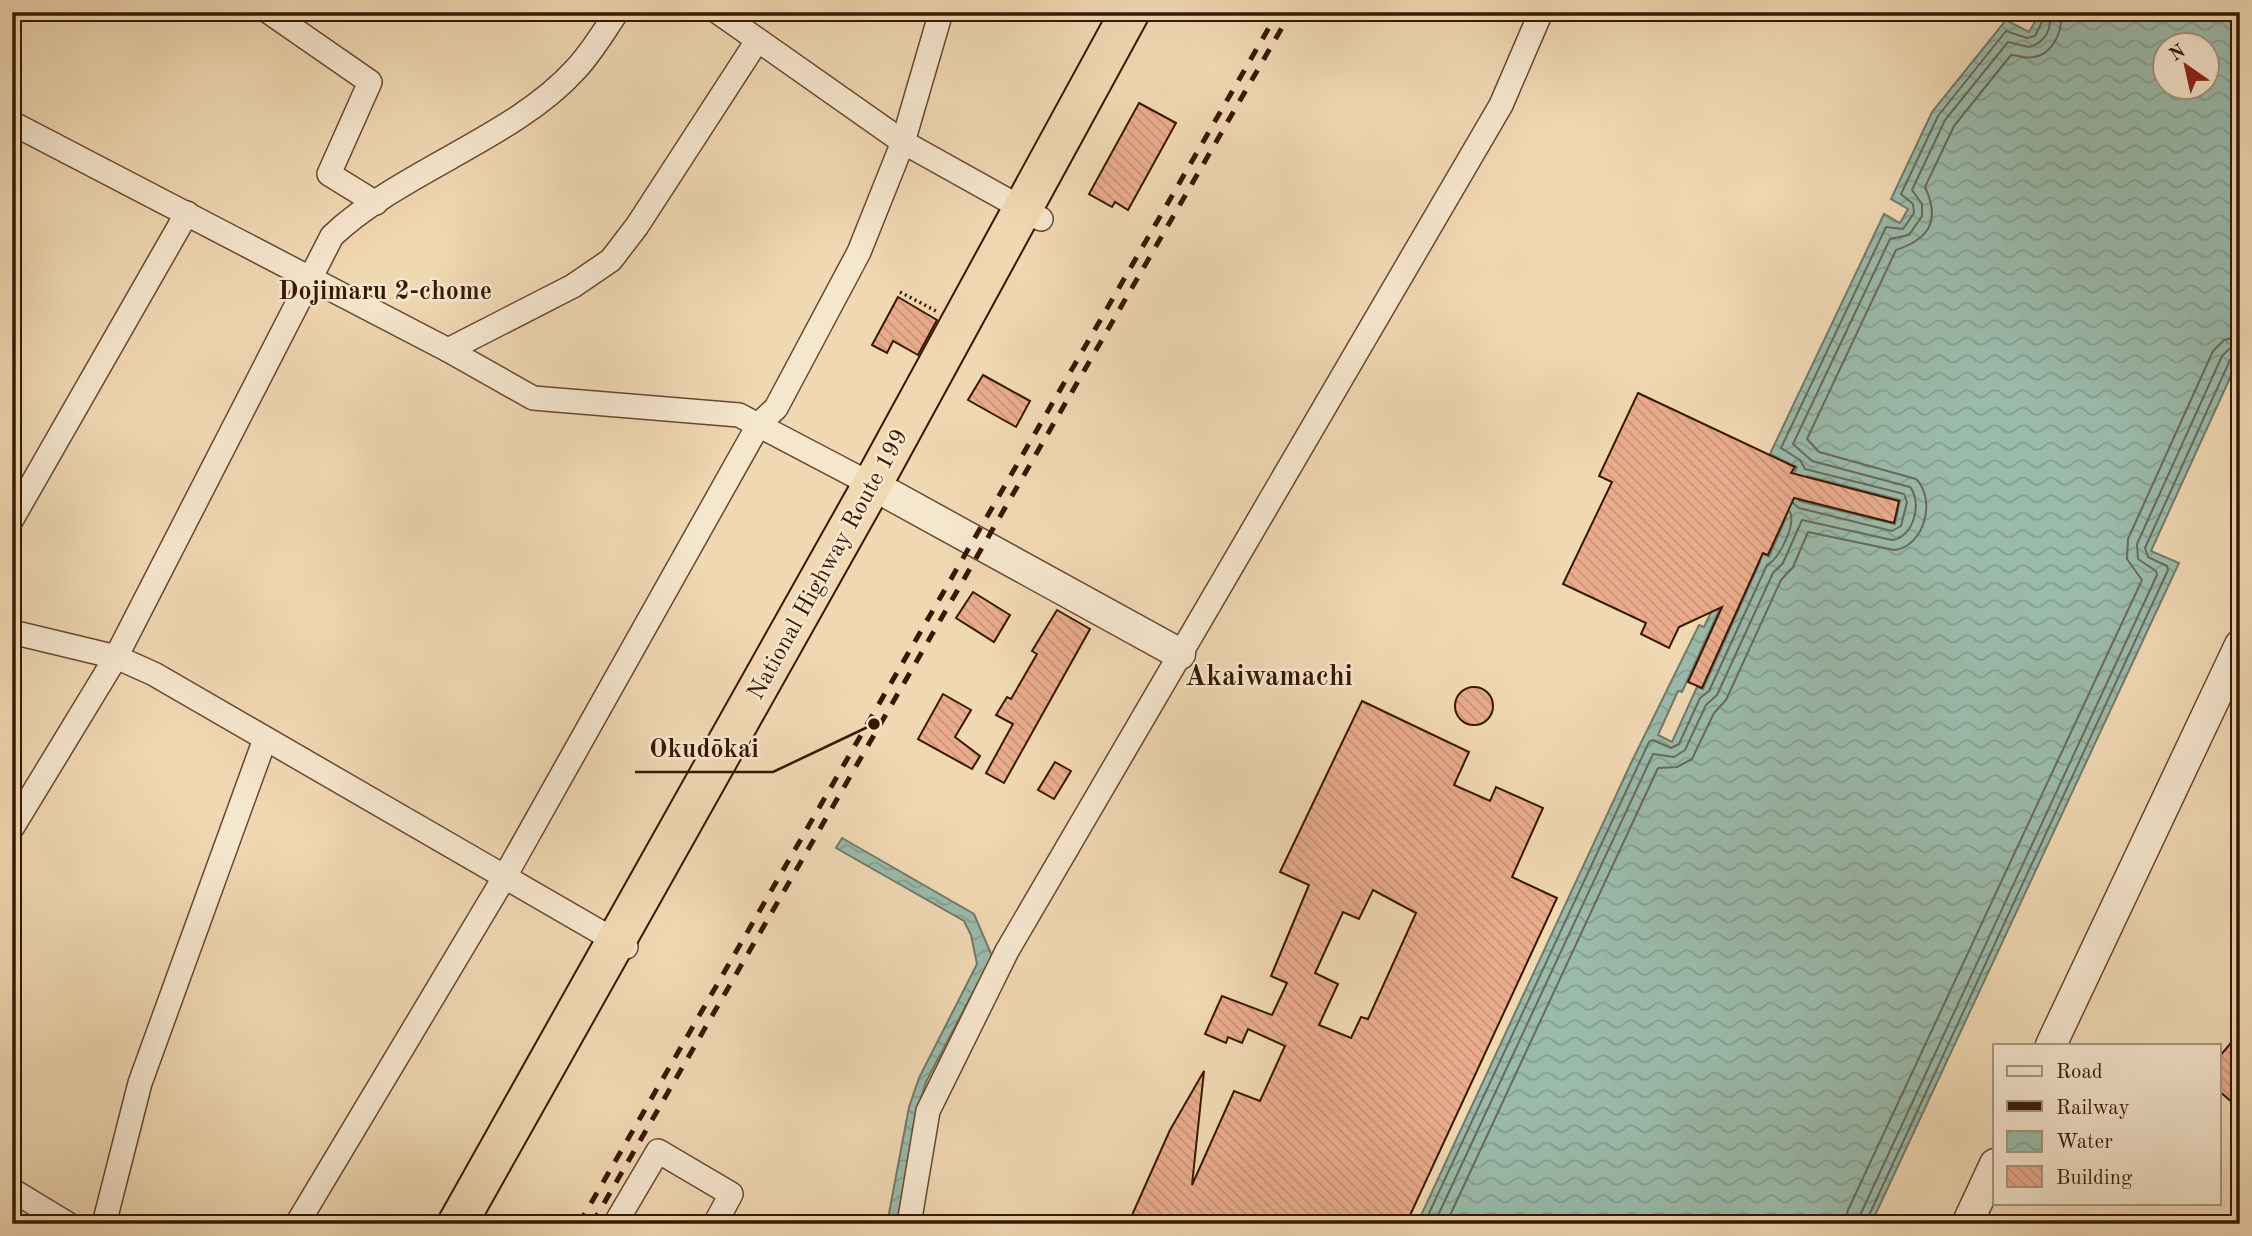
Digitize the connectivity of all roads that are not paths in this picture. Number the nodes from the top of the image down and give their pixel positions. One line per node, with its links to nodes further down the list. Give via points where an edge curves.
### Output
1 (269, 12): 11 (street, via 370,82 329,174)
2 (617, 12): 11 (street, via 576,70 529,108)
3 (718, 12): 8 (street)
4 (941, 12): 10 (street)
5 (1130, 12): 13 (highway, National Highway Route 199)
6 (1151, 12): 13 (highway, National Highway Route 199)
7 (1541, 12): 21 (street, via 1501,105)
8 (757, 41): 10 (street); 15 (street, via 611,260 573,286)
9 (12, 123): 12 (street)
10 (903, 142): 13 (street); 16 (street, via 859,251 776,408)
11 (376, 202): 14 (street, via 357,212 332,236)
12 (187, 213): 14 (street); 18 (street)
13 (1032, 214): 17 (highway, National Highway Route 199)
14 (309, 277): 15 (street); 22 (street)
15 (448, 350): 16 (street, via 533,398 738,415)
16 (759, 424): 17 (street); 25 (street)
17 (881, 490): 21 (street); 26 (highway, National Highway Route 199)
18 (12, 519)
19 (12, 632): 22 (street)
20 (2240, 645): 27 (street)
21 (1180, 653): 37 (street, via 1007,951 951,1060 928,1111)
22 (116, 657): 23 (street); 24 (street)
23 (265, 739): 25 (street); 31 (street, via 141,1083)
24 (12, 828)
25 (504, 878): 26 (street); 32 (street)
26 (624, 946): 33 (highway, National Highway Route 199); 34 (highway, National Highway Route 199)
27 (2051, 1044)
28 (1993, 1168): 38 (street)
29 (12, 1190): 30 (street)
30 (68, 1224)
31 (104, 1224)
32 (297, 1224)
33 (457, 1224)
34 (479, 1224)
35 (615, 1224): 36 (street, via 658,1151 731,1194)
36 (716, 1224)
37 (909, 1224)
38 (1967, 1224)

